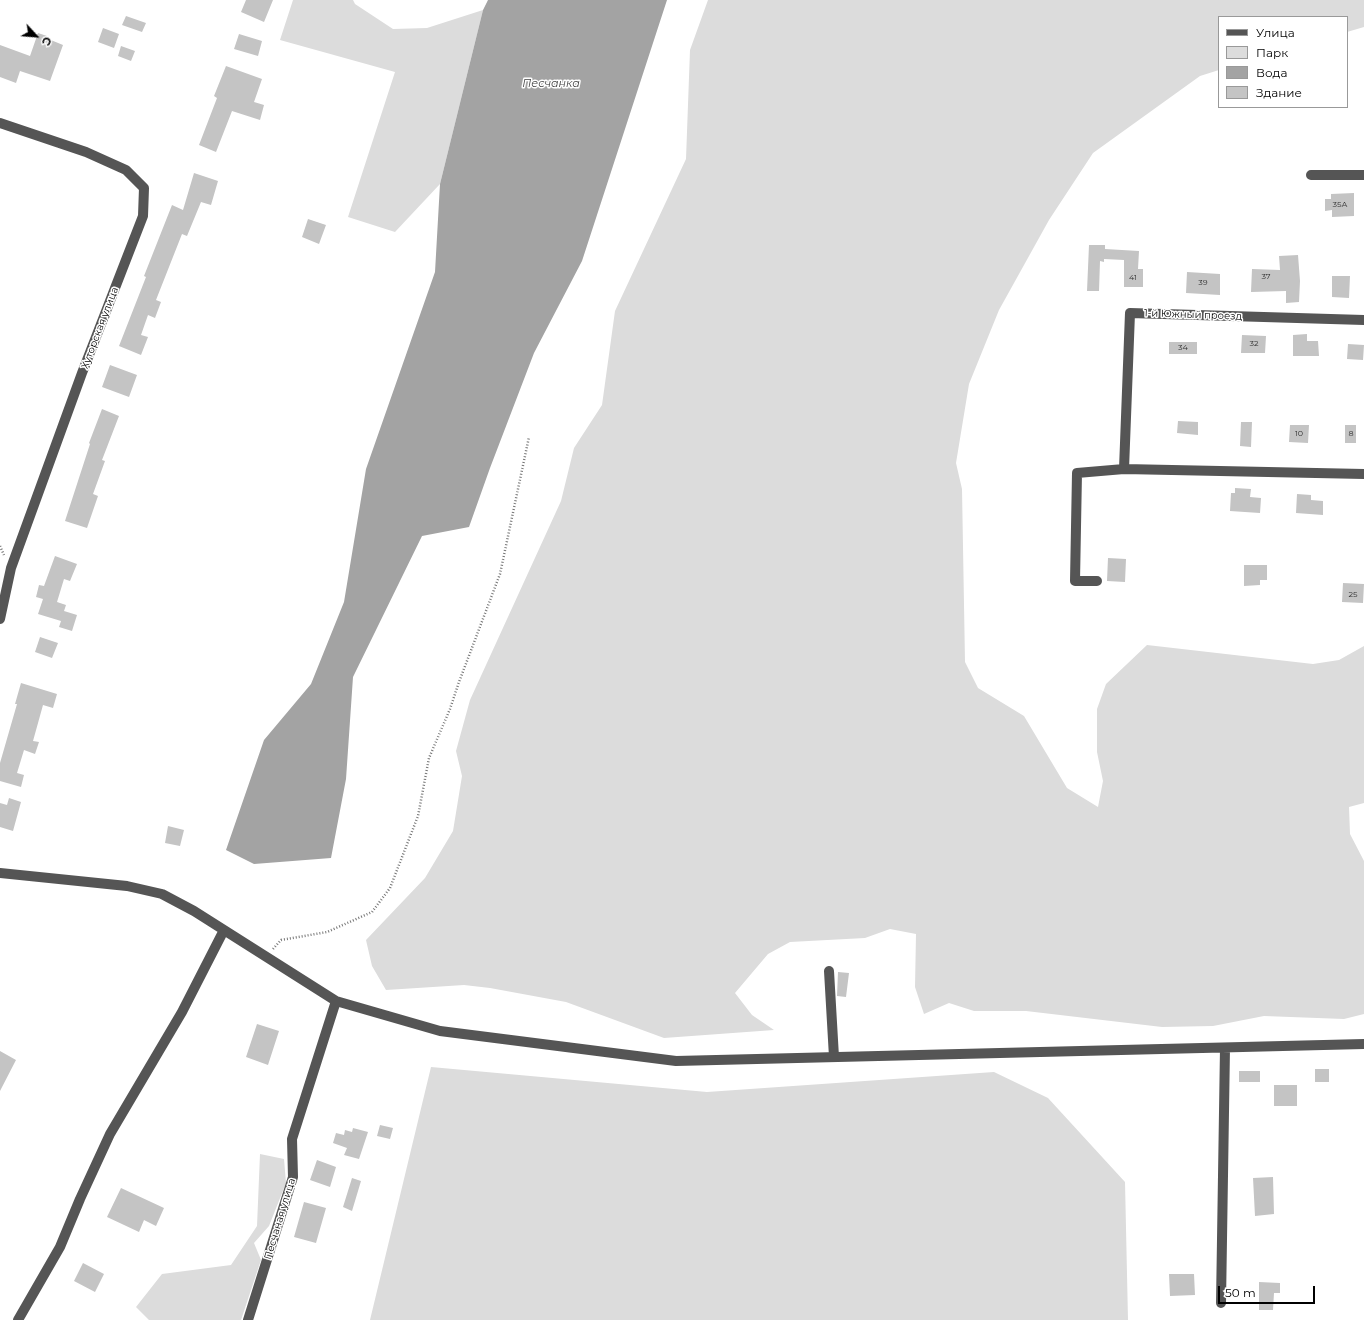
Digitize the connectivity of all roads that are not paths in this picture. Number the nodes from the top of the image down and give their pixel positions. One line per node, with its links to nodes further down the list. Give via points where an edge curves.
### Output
1 (0, 123): 8 (street, Хуторская улица, via 86,152 120,167 144,188 143,216 11,568)
2 (1311, 175): 3 (street)
3 (1364, 175)
4 (1364, 320): 5 (street, 1-й Южный проезд, via 1130,313)
5 (1124, 469): 6 (street); 7 (street, via 1077,473 1075,581)
6 (1364, 474)
7 (1097, 581)
8 (0, 619)
9 (0, 873): 10 (street, via 127,886 162,894)
10 (224, 930): 12 (street); 17 (street, via 182,1012 110,1134 60,1247)
11 (829, 971): 15 (street)
12 (336, 1001): 15 (street, via 440,1031 676,1061); 18 (street, Песчаная улица, via 292,1139 293,1177)
13 (1364, 1044): 14 (street)
14 (1225, 1048): 15 (street); 16 (street)
15 (834, 1057)
16 (1221, 1303)
17 (18, 1320)
18 (248, 1320)

